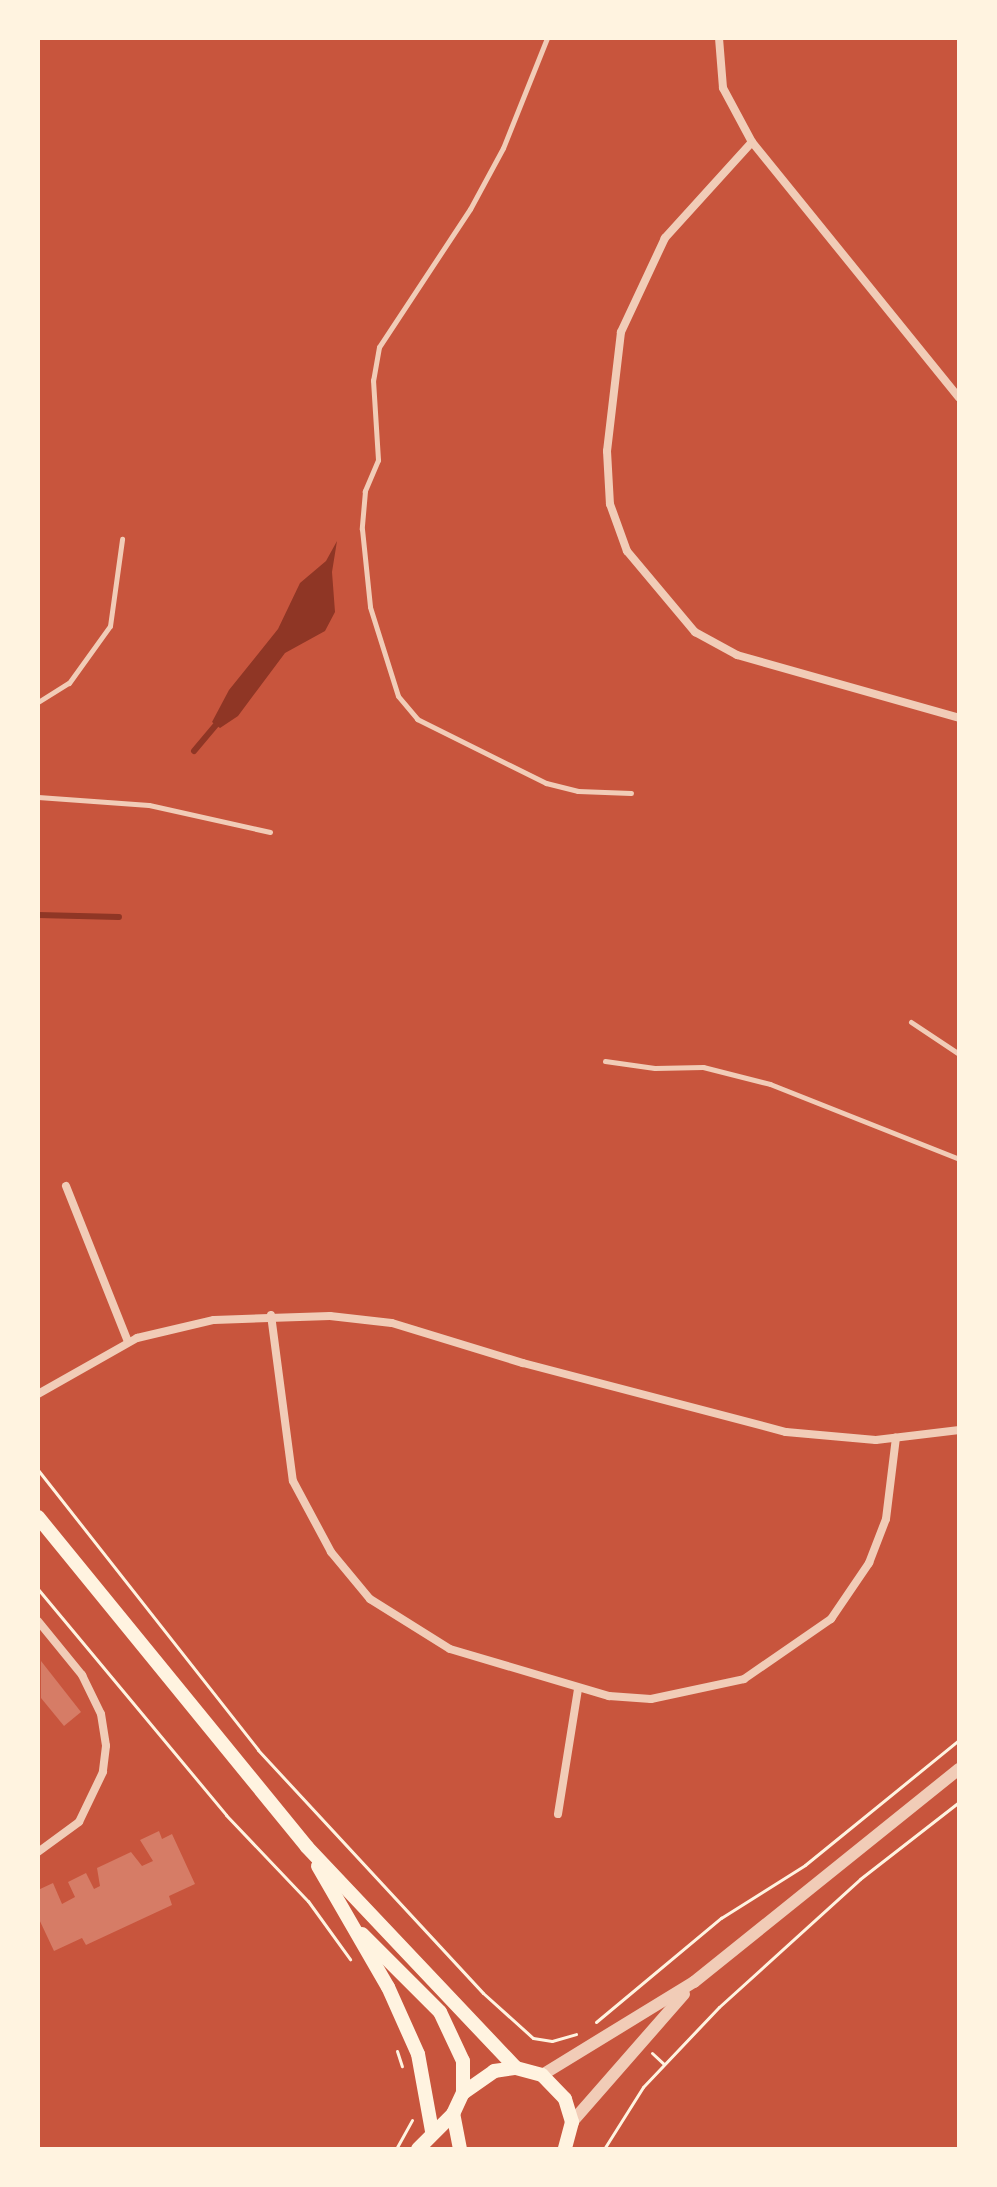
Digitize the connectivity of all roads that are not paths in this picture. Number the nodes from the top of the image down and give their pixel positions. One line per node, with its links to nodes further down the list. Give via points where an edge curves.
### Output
1 (547, 38): 8 (lane, via 503,148 470,209 379,347 373,380 378,460 365,491 362,529 370,607 398,696 417,719 546,783 578,791)
2 (719, 38): 3 (street, via 723,88)
3 (752, 142): 4 (street); 7 (street, via 665,238 621,332 607,451 610,504 627,551 695,632 737,655)
4 (959, 398)
5 (122, 539): 6 (lane, via 110,626 69,683)
6 (38, 702)
7 (959, 718)
8 (631, 793)
9 (38, 797): 10 (lane, via 149,805)
10 (270, 832)
11 (911, 1022): 12 (lane)
12 (959, 1054)
13 (605, 1061): 14 (lane, via 703,1067 770,1084)
14 (959, 1159)
15 (66, 1186): 17 (street)
16 (271, 1315): 17 (street, via 214,1320); 20 (street, via 392,1323 786,1432); 23 (street, via 293,1481 331,1552 370,1599 450,1649)
17 (128, 1342): 18 (street)
18 (38, 1394)
19 (959, 1430): 20 (street)
20 (896, 1438): 23 (street, via 886,1519 869,1563 819,1629 744,1679 699,1692 651,1699)
21 (38, 1517): 26 (main road)
22 (38, 1621): 27 (street, via 82,1675 101,1714 106,1746 103,1772 79,1822)
23 (578, 1689): 25 (street)
24 (959, 1769): 29 (street)
25 (558, 1814)
26 (307, 1847): 28 (main road); 30 (main road)
27 (38, 1852)
28 (353, 1926): 32 (main road, via 440,2012 463,2061); 35 (main road, via 418,2054)
29 (694, 1982): 31 (street); 34 (street)
30 (516, 2068): 31 (main road); 32 (main road, via 494,2071)
31 (542, 2075): 34 (main road, via 565,2099)
32 (463, 2093): 33 (main road)
33 (453, 2114): 35 (main road); 38 (main road)
34 (572, 2122): 36 (main road)
35 (432, 2131): 37 (main road)
36 (569, 2146)
37 (418, 2149)
38 (460, 2149)

